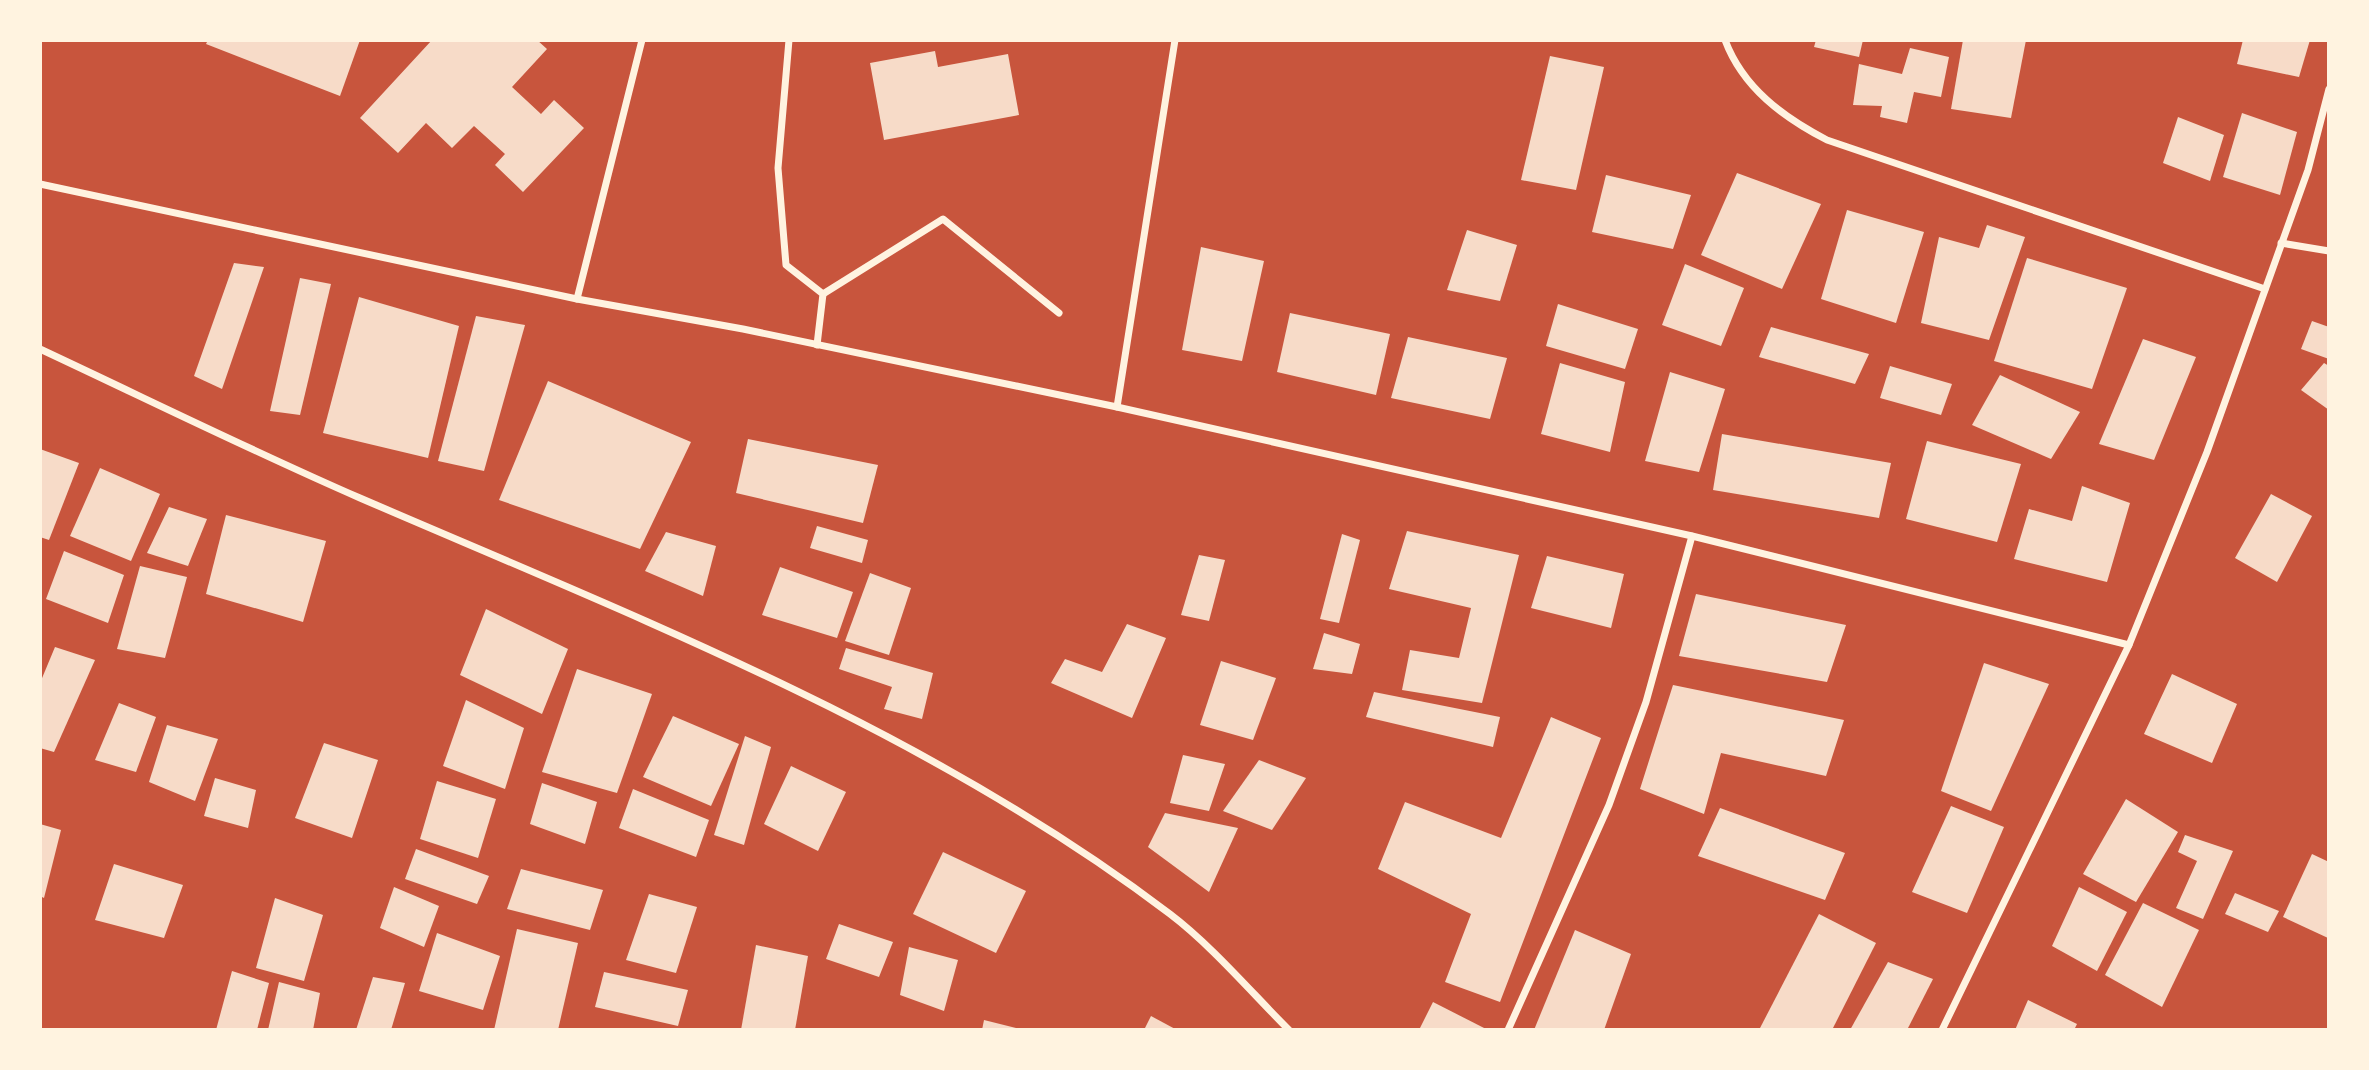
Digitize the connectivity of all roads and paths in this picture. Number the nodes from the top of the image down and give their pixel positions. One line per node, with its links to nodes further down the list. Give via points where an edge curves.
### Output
1 (642, 40): 11 (street)
2 (789, 40): 10 (street, via 778,168 786,265)
3 (1175, 40): 15 (street)
4 (1725, 40): 9 (street, via 1734,65 1759,93 1793,122 1828,140)
5 (2329, 89): 7 (street, via 2308,170)
6 (40, 184): 11 (street)
7 (2281, 243): 8 (street); 9 (street)
8 (2329, 251)
9 (2265, 289): 17 (street, via 2207,452)
10 (823, 294): 12 (street, via 943,219); 13 (street)
11 (577, 299): 13 (street)
12 (1059, 313)
13 (817, 345): 15 (street)
14 (40, 349): 18 (street, via 356,496 623,610 947,769 1065,840 1174,917)
15 (1118, 407): 16 (street)
16 (1692, 536): 17 (street); 19 (street, via 1646,702 1609,805)
17 (2129, 645): 20 (street)
18 (1289, 1030)
19 (1508, 1030)
20 (1942, 1030)

